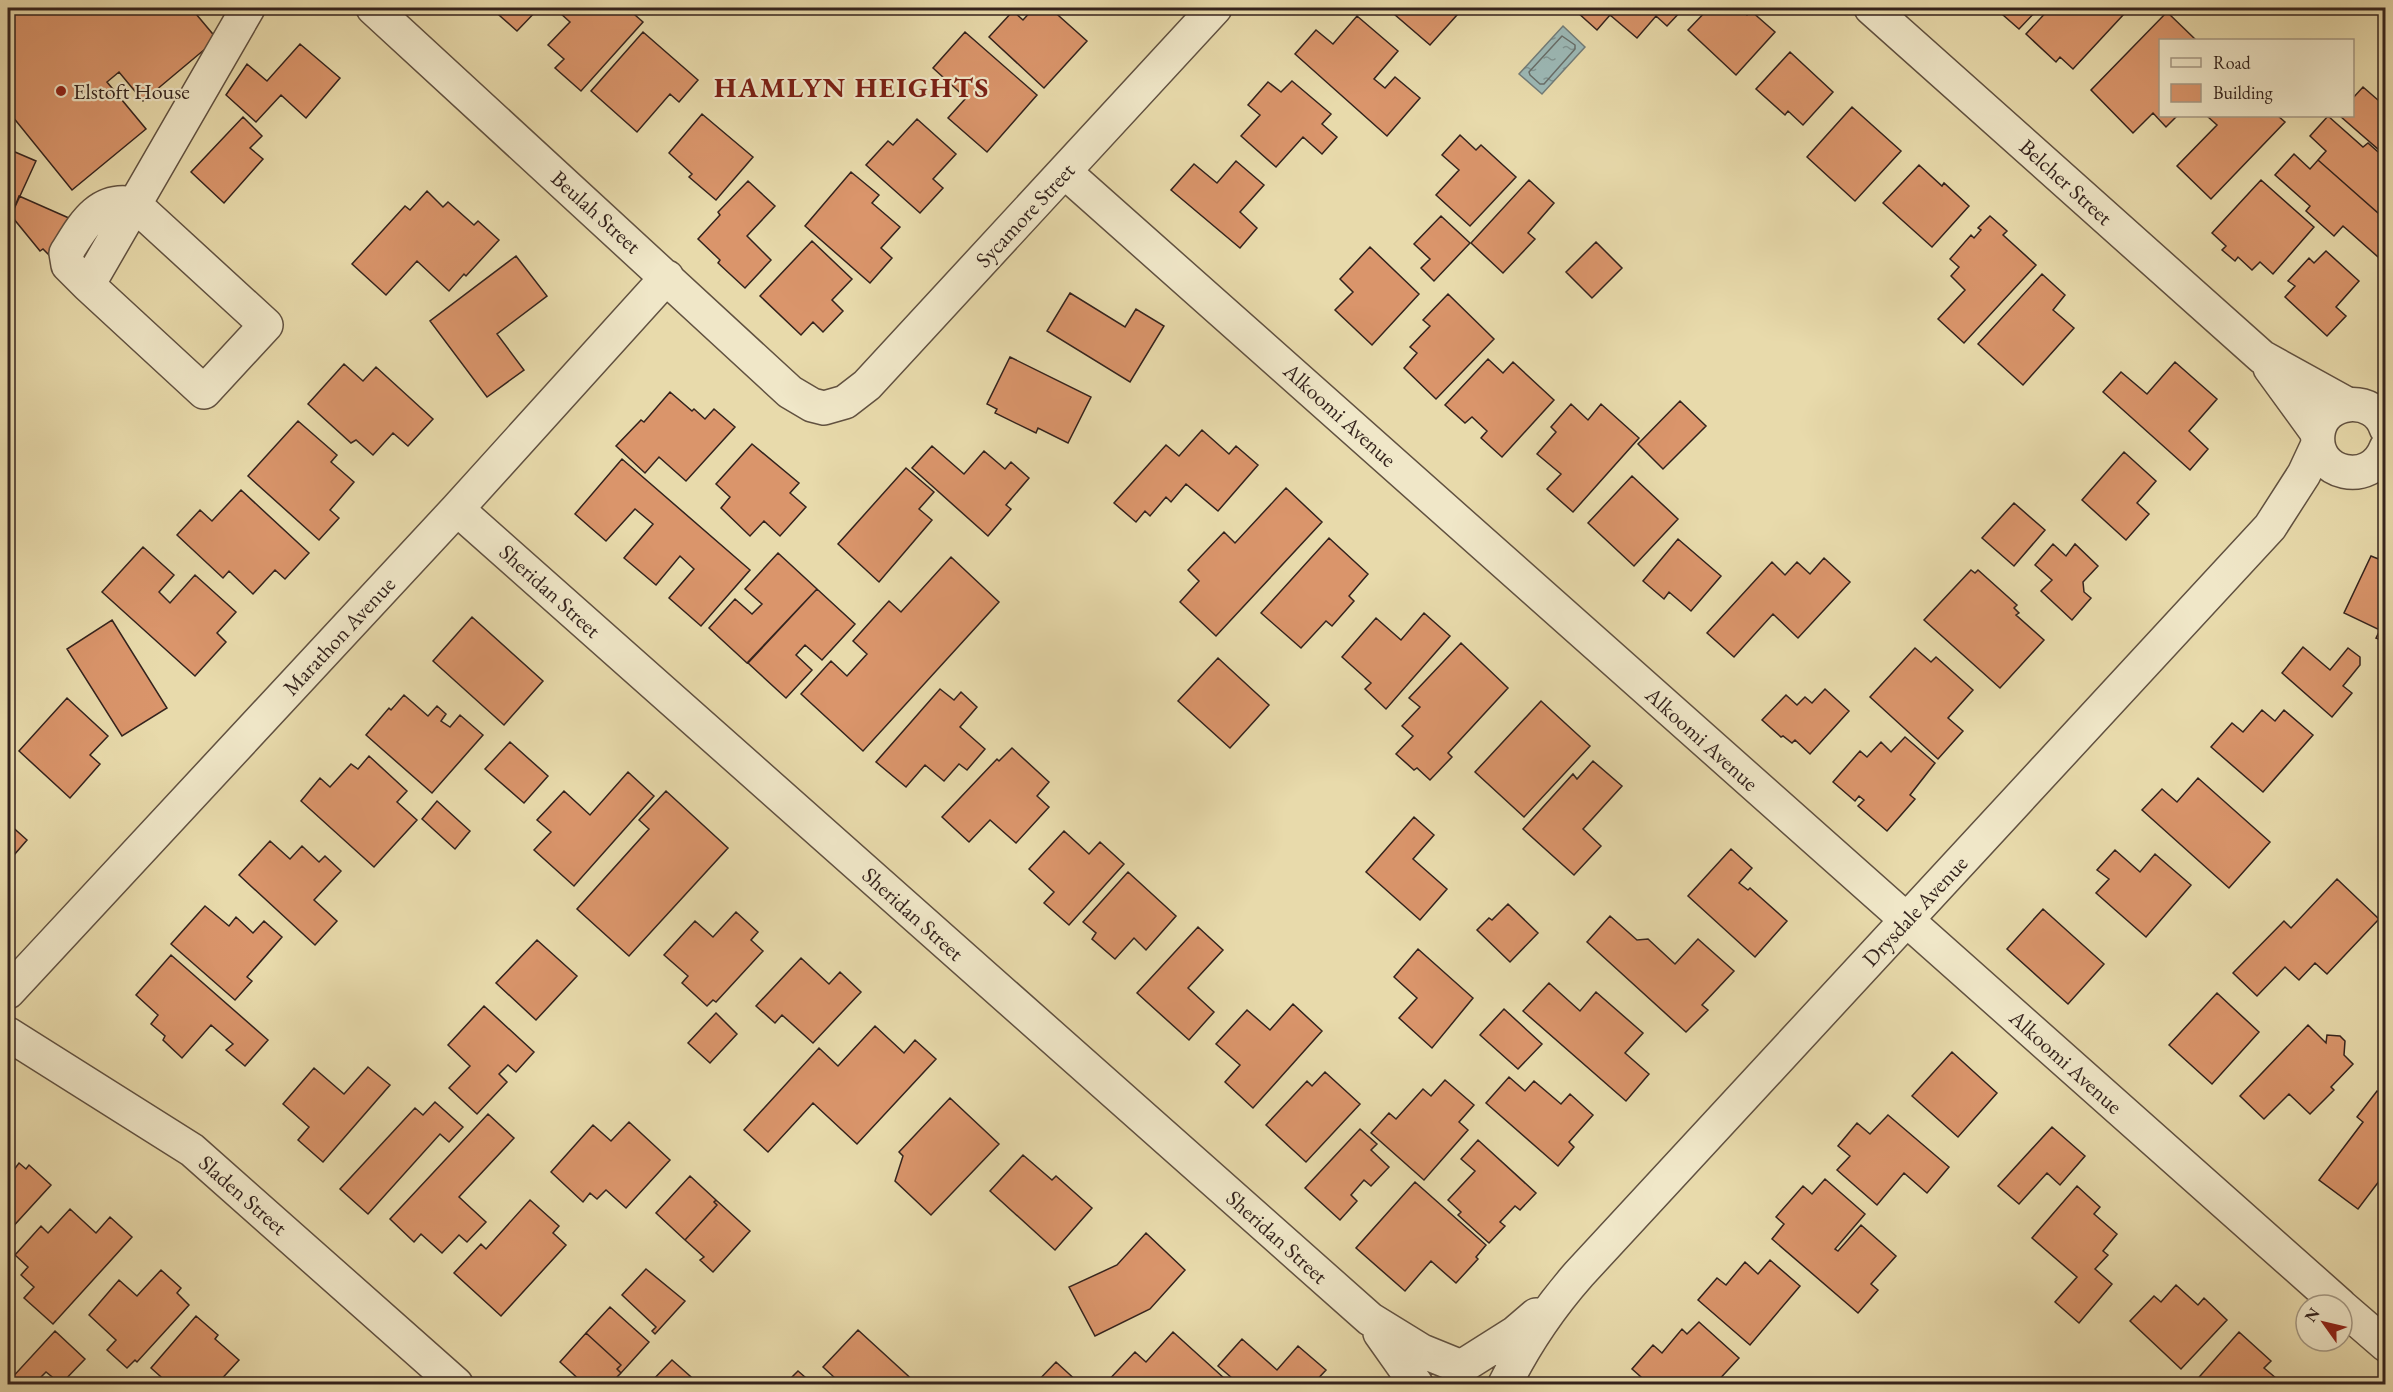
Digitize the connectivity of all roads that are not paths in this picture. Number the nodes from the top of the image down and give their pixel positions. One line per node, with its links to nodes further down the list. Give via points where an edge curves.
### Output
1 (248, 8): 6 (street)
2 (373, 8): 7 (street, Beulah Street)
3 (1215, 8): 5 (street, Sycamore Street)
4 (1871, 8): 8 (street, Belcher Street)
5 (1065, 172): 11 (street, Sycamore Street, via 867,385 844,402); 18 (street, Alkoomi Avenue)
6 (134, 204): 6 (street, via 266,325 204,392 88,285)
7 (667, 277): 11 (street, Beulah Street, via 776,381 803,401); 16 (street, Marathon Avenue)
8 (2262, 357): 10 (street, Belcher Street); 13 (street, Belcher Street)
9 (2385, 386): 10 (street)
10 (2352, 404): 12 (street, Belcher Street, via 2378,414); 13 (street, Drysdale Avenue, via 2327,415)
11 (824, 408)
12 (2385, 428)
13 (2318, 439): 15 (street, Belcher Street, via 2328,463); 17 (street, Drysdale Avenue, via 2304,474)
14 (2385, 448): 15 (street, Drysdale Avenue)
15 (2364, 478): 17 (street, Drysdale Avenue)
16 (457, 509): 19 (street, Marathon Avenue); 24 (street, Sheridan Street)
17 (2271, 527): 18 (street, Drysdale Avenue)
18 (1907, 919): 21 (street, Alkoomi Avenue); 22 (street, Drysdale Avenue)
19 (8, 992)
20 (8, 1034): 27 (street, Sladen Street, via 192,1150)
21 (2326, 1293)
22 (1560, 1295): 26 (street, Drysdale Avenue, via 1515,1332); 31 (street, Drysdale Avenue, via 1524,1347)
23 (2354, 1318): 25 (street, Alkoomi Avenue)
24 (1370, 1319): 26 (street, Sheridan Street, via 1422,1351); 28 (street, Sheridan Street)
25 (2385, 1345)
26 (1460, 1364): 29 (street, Drysdale Avenue, via 1434,1376); 30 (street, Sheridan Street, via 1488,1373)
27 (456, 1384)
28 (1416, 1384)
29 (1428, 1384)
30 (1496, 1384)
31 (1505, 1384)

